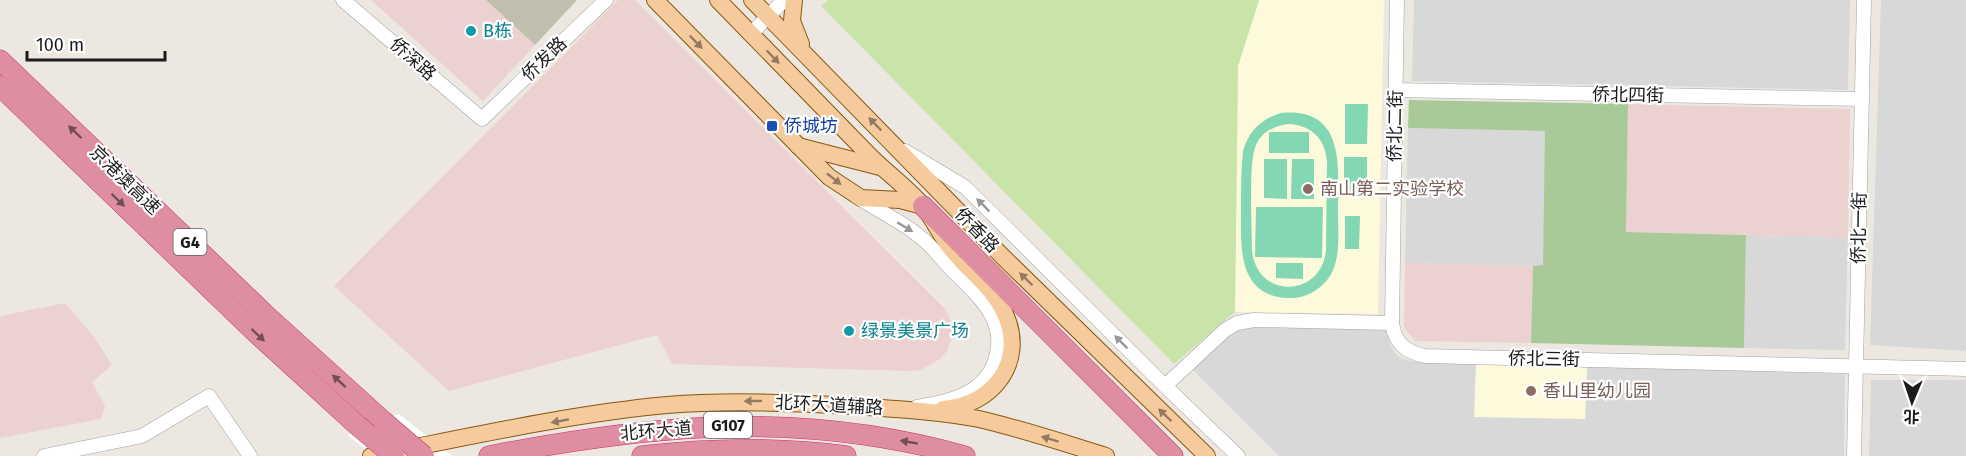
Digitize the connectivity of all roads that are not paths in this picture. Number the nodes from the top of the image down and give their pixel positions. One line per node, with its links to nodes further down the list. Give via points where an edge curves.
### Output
1 (343, 0): 17 (street, 侨深路)
2 (606, 0): 17 (street, 侨发路)
3 (655, 0): 19 (main road, one-way to 19)
4 (718, 0): 11 (main road)
5 (752, 0): 10 (main road, 侨香路)
6 (784, 0): 10 (street)
7 (794, 0): 12 (main road, via 794,28)
8 (1397, 0): 15 (street, 侨北二街)
9 (1864, 0): 16 (street, 侨北一街)
10 (768, 16): 11 (street); 12 (main road, 侨香路)
11 (751, 33): 20 (main road, one-way to 20)
12 (807, 55): 18 (main road, 侨香路, one-way to 12)
13 (0, 60): 33 (highway, 京港澳高速 / G4, one-way to 13, bridge, via 268,317)
14 (0, 86): 32 (highway, 京港澳高速 / G4, one-way to 32, bridge, via 244,322)
15 (1395, 90): 16 (street, 侨北四街); 23 (street, 侨北二街)
16 (1862, 99): 24 (street, 侨北一街)
17 (482, 119)
18 (894, 144): 26 (street, one-way to 18, via 965,187); 39 (main road, 侨香路, one-way to 18, via 1003,257)
19 (797, 146): 20 (main road); 21 (main road, one-way to 21)
20 (880, 167): 22 (main road)
21 (855, 196): 22 (main road); 27 (street, one-way to 27, via 923,239 983,300 998,329 997,357 979,386 956,399)
22 (923, 206): 27 (main road, via 953,252 1000,304 1010,327 1011,353 1001,379 972,403 950,408); 28 (highway)
23 (1392, 323): 24 (street, 侨北三街, via 1395,337 1404,349 1425,356); 26 (street, via 1237,323)
24 (1856, 367): 25 (street, 侨北三街); 41 (street, 侨北一街)
25 (1966, 369)
26 (1165, 386): 40 (street)
27 (903, 409): 31 (main road, 北环大道辅路, one-way to 31, via 755,401 667,405); 38 (main road, 北环大道辅路, one-way to 27, via 979,419)
28 (1168, 451)
29 (44, 456): 30 (street, via 142,436 209,396)
30 (250, 456)
31 (371, 456)
32 (394, 456)
33 (424, 456)
34 (489, 456): 37 (highway, 北环大道 / G107, one-way to 34, via 922,444 846,432 730,425 622,433)
35 (642, 456): 36 (highway, 北环大道 / G107, via 702,450 777,450)
36 (846, 456)
37 (965, 456)
38 (1106, 456)
39 (1207, 456)
40 (1238, 456)
41 (1854, 456)

